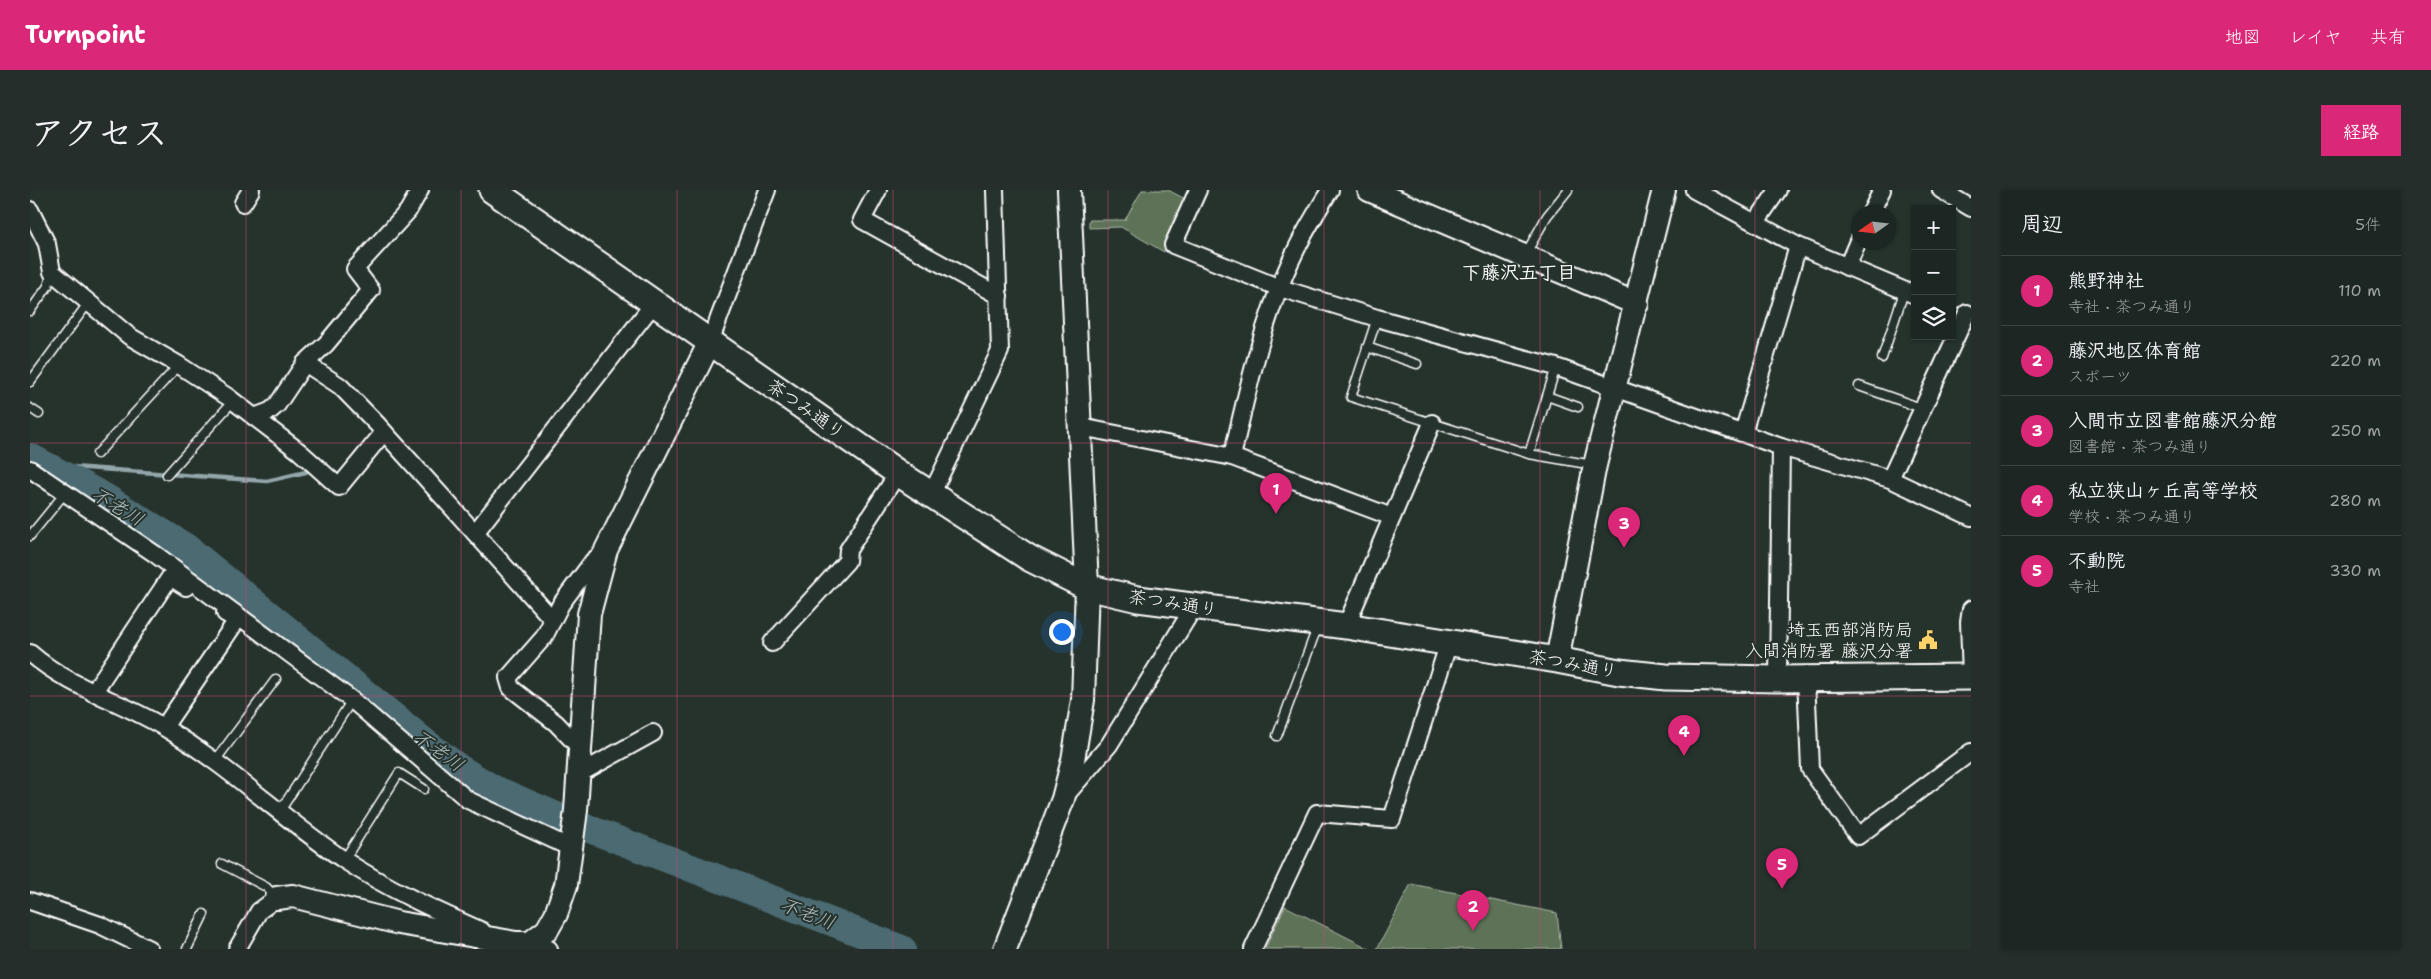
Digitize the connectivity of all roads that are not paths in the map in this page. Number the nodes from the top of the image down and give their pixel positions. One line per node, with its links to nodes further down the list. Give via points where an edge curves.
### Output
1 (420, 190): 37 (street, via 408,211 355,269 370,290 326,344)
2 (492, 190): 29 (main road, 茶つみ通り)
3 (767, 190): 34 (street)
4 (878, 190): 27 (street, via 862,220)
5 (995, 190): 27 (street)
6 (1069, 190): 52 (street)
7 (1198, 190): 25 (street, via 1173,245)
8 (1330, 190): 25 (street, via 1296,250)
9 (1370, 190): 22 (street)
10 (1568, 190): 22 (lane)
11 (1664, 190): 30 (street)
12 (1694, 190): 19 (street)
13 (1778, 190): 19 (street)
14 (1882, 190): 16 (street)
15 (1941, 190): 17 (street)
16 (1874, 205)
17 (1971, 208)
18 (30, 210): 24 (street, via 47,244)
19 (1756, 222): 20 (street)
20 (1798, 246): 23 (street); 54 (street)
21 (1854, 250): 23 (street)
22 (1524, 257): 30 (street)
23 (1847, 267): 26 (street)
24 (52, 272): 28 (street); 31 (lane, via 48,286)
25 (1280, 288): 33 (street); 58 (street, via 1251,376)
26 (1910, 293): 36 (lane)
27 (999, 296): 65 (street, via 1000,351)
28 (89, 302): 39 (street, via 129,336); 41 (lane)
29 (654, 303): 34 (main road, 茶つみ通り); 68 (street)
30 (1637, 304): 43 (street)
31 (30, 311)
32 (1963, 312): 48 (street)
33 (1377, 318): 35 (lane); 40 (street)
34 (710, 342): 61 (main road, 茶つみ通り); 70 (street)
35 (1367, 347): 38 (lane); 51 (lane, via 1351,397)
36 (1882, 358)
37 (305, 363): 50 (street, via 277,405); 53 (street, via 340,386)
38 (1417, 364)
39 (179, 365): 45 (street); 56 (lane)
40 (1556, 367): 43 (street); 44 (lane)
41 (30, 382)
42 (1859, 386): 48 (lane)
43 (1614, 388): 54 (street); 59 (street)
44 (1547, 396): 46 (lane); 57 (lane)
45 (233, 401): 50 (street); 62 (lane)
46 (1578, 407)
47 (30, 408): 49 (lane)
48 (1924, 409): 63 (street)
49 (39, 414)
50 (254, 417): 53 (street, via 340,487)
51 (1432, 423): 57 (lane); 66 (street)
52 (1081, 427): 58 (street); 71 (street)
53 (384, 432): 68 (street)
54 (1743, 433): 55 (street)
55 (1781, 447): 63 (street); 84 (street)
56 (97, 454)
57 (1529, 454): 59 (lane)
58 (1232, 457): 66 (street)
59 (1595, 465): 80 (street)
60 (30, 469): 64 (street)
61 (898, 473): 65 (main road, 茶つみ通り); 78 (street, via 848,550 847,561)
62 (167, 475)
63 (1890, 479): 67 (street)
64 (65, 492): 69 (lane); 86 (street, via 155,554)
65 (931, 495): 71 (main road, 茶つみ通り, via 1029,558)
66 (1392, 517): 76 (street)
67 (1971, 517)
68 (475, 533): 74 (street)
69 (30, 536)
70 (606, 550): 74 (street, via 594,560 560,604); 90 (street, via 589,614)
71 (1088, 587): 72 (main road, 茶つみ通り); 95 (street, via 1082,700)
72 (1194, 607): 75 (main road, 茶つみ通り); 95 (street, via 1110,745)
73 (1971, 609): 81 (street)
74 (553, 620): 90 (street, via 544,637 508,678 511,688 556,723)
75 (1319, 623): 76 (main road, 茶つみ通り); 89 (lane)
76 (1346, 626): 77 (main road, 茶つみ通り)
77 (1449, 642): 80 (main road, 茶つみ通り); 109 (street, via 1392,819 1318,813)
78 (772, 644)
79 (30, 653): 85 (street)
80 (1557, 660): 84 (main road, 茶つみ通り, via 1666,677)
81 (1971, 677): 82 (main road, 茶つみ通り)
82 (1806, 678): 84 (main road, 茶つみ通り); 91 (street, via 1810,769 1858,836)
83 (276, 679): 92 (lane)
84 (1778, 679)
85 (93, 693): 87 (street); 87 (street, via 170,577 237,620)
86 (352, 700): 96 (lane); 97 (street, via 468,800)
87 (164, 727): 92 (street)
88 (653, 733): 93 (street)
89 (1277, 736)
90 (581, 749): 93 (street)
91 (1971, 752)
92 (215, 761): 96 (street)
93 (579, 774): 97 (street)
94 (424, 789): 98 (lane, via 399,773)
95 (1063, 799): 108 (street)
96 (280, 811): 98 (street)
97 (571, 848): 104 (street, via 566,885)
98 (344, 860): 103 (street, via 398,893)
99 (222, 864): 100 (lane, via 266,887)
100 (277, 898): 103 (street, via 293,896 399,923); 107 (street, via 259,912)
101 (30, 901): 105 (street, via 100,925)
102 (204, 914): 106 (lane)
103 (502, 940): 104 (street)
104 (540, 946)
105 (148, 949)
106 (188, 949)
107 (238, 949)
108 (1005, 949)
109 (1253, 949)

